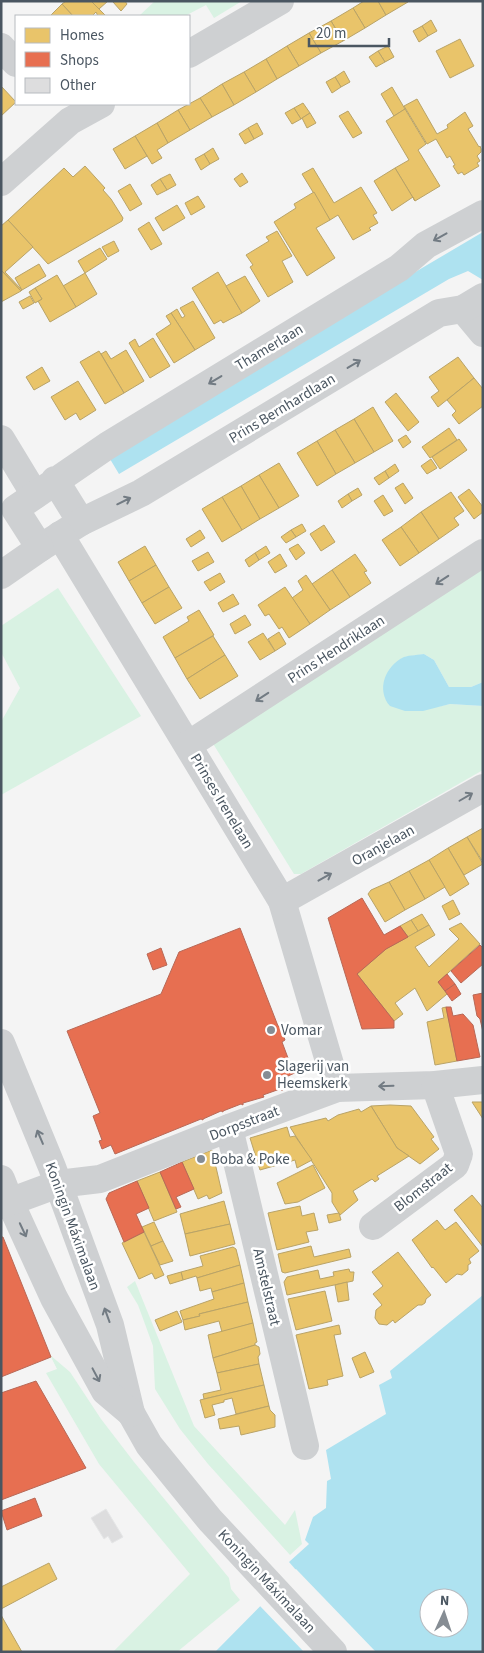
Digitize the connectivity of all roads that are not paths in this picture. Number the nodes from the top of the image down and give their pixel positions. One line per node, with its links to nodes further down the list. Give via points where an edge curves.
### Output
1 (280, 1): 3 (street)
2 (1, 47): 4 (street)
3 (190, 53)
4 (15, 62)
5 (96, 105): 6 (street)
6 (62, 112): 7 (street)
7 (1, 182)
8 (483, 214): 12 (street, Thamerlaan, one-way to 12, via 426,245 399,268 115,441)
9 (473, 303): 10 (street); 13 (street, Prins Bernhardlaan, one-way to 9, via 141,493 439,313)
10 (483, 334)
11 (1, 440): 12 (street)
12 (27, 501): 13 (street); 13 (street)
13 (60, 535): 15 (street); 16 (street, Prinses Irenelaan)
14 (483, 553): 16 (street, Prins Hendriklaan, one-way to 16)
15 (1, 575)
16 (188, 745): 18 (street, Prinses Irenelaan)
17 (483, 788): 18 (street, Oranjelaan, one-way to 17)
18 (282, 901): 22 (street, Prinses Irenelaan)
19 (1, 1043): 24 (street, Koningin Máximalaan, one-way to 19)
20 (483, 1080): 21 (street, Dorpsstraat)
21 (435, 1085): 22 (street, Dorpsstraat, one-way to 22); 26 (street, Blomstraat, via 459,1154 455,1165)
22 (337, 1088): 23 (street, Dorpsstraat)
23 (229, 1128): 24 (street, Dorpsstraat, via 100,1179); 28 (street, Amstelstraat)
24 (58, 1184): 25 (street, Dorpsstraat); 27 (street, Koningin Máximalaan, one-way to 24, via 110,1325)
25 (4, 1195): 27 (street, Koningin Máximalaan, one-way to 27, via 54,1298 105,1391)
26 (373, 1226)
27 (131, 1413): 29 (street, Koningin Máximalaan, via 149,1445 210,1520)
28 (305, 1446)
29 (333, 1652)

